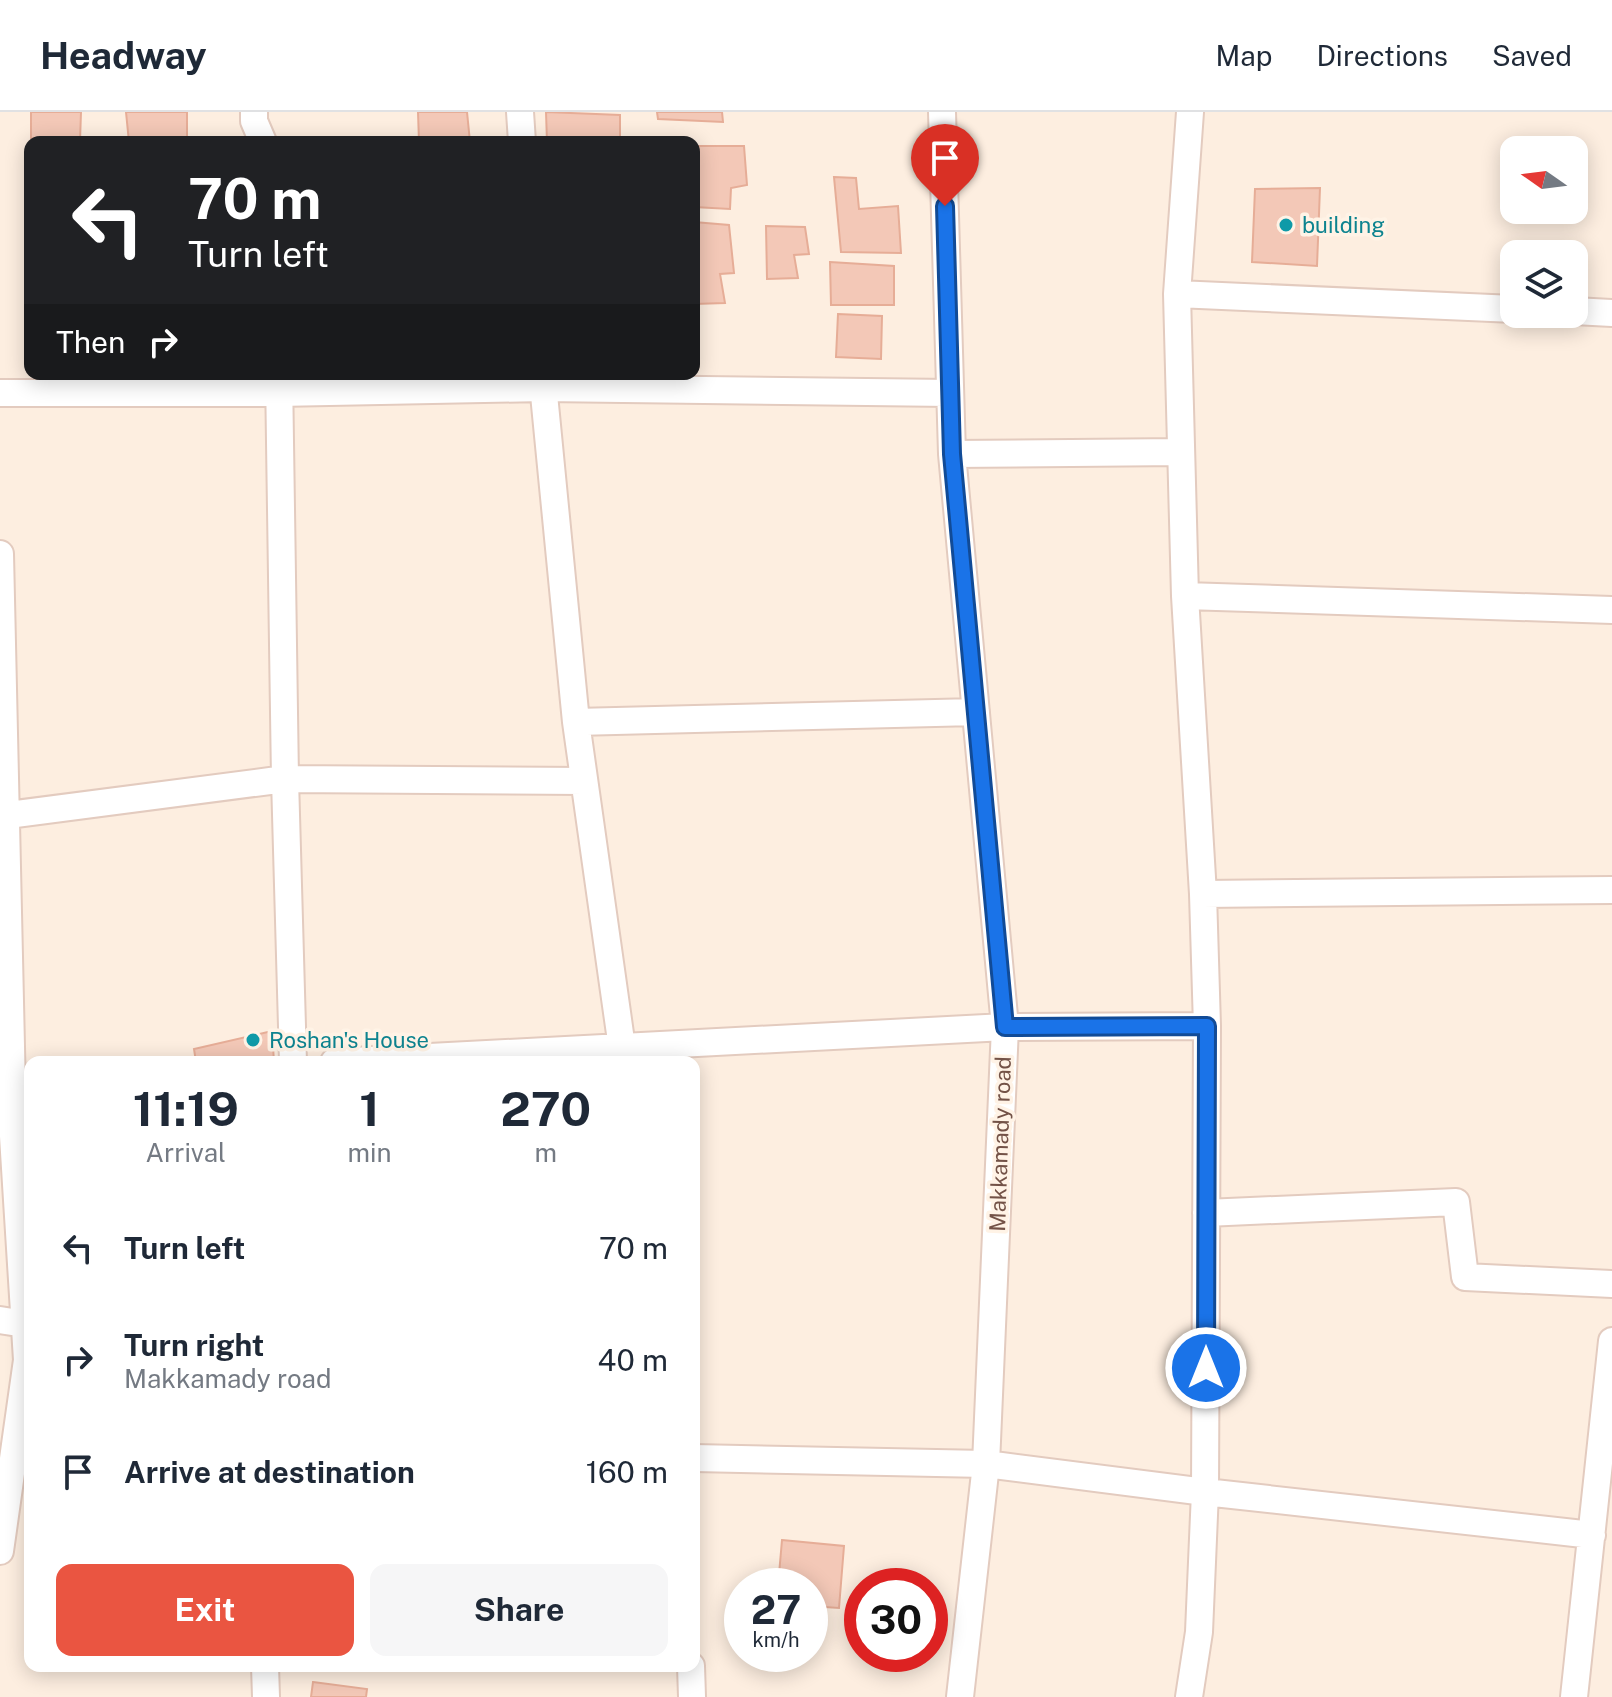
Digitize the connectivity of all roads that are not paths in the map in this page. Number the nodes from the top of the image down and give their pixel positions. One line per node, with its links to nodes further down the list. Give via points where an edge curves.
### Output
1 (254, 112): 5 (street)
2 (520, 112): 6 (street)
3 (942, 112): 14 (street, Makkamady road)
4 (1190, 112): 7 (street)
5 (260, 136)
6 (522, 136)
7 (1177, 294): 8 (street); 15 (street)
8 (1500, 308)
9 (1588, 312): 10 (street)
10 (1612, 313)
11 (542, 381): 12 (street); 14 (street); 21 (street)
12 (279, 384): 13 (street); 22 (street)
13 (0, 393)
14 (950, 393): 16 (street, Makkamady road)
15 (1181, 452): 16 (street); 18 (street)
16 (952, 454): 20 (street, Makkamady road)
17 (0, 554): 24 (street)
18 (1185, 596): 19 (street); 26 (street)
19 (1612, 610)
20 (976, 712): 21 (street); 28 (street, Makkamady road)
21 (576, 722): 23 (street)
22 (285, 779): 23 (street); 24 (street); 30 (street)
23 (584, 781): 29 (street)
24 (4, 816): 32 (street)
25 (1612, 890): 26 (street)
26 (1203, 894): 27 (street)
27 (1207, 1026): 28 (street); 33 (street)
28 (1005, 1027): 29 (street); 40 (street, Makkamady road)
29 (622, 1055): 31 (street)
30 (293, 1056)
31 (581, 1056)
32 (21, 1135): 35 (street)
33 (1206, 1213): 34 (street, via 1456,1202 1465,1277); 41 (street)
34 (1612, 1284)
35 (12, 1322): 37 (street)
36 (1612, 1341): 42 (street)
37 (24, 1352)
38 (24, 1381): 43 (street)
39 (700, 1458): 40 (street)
40 (986, 1464): 41 (street); 48 (street, Makkamady road)
41 (1205, 1492): 42 (street); 49 (street, via 1199,1632)
42 (1592, 1535): 50 (street)
43 (0, 1551)
44 (265, 1672): 46 (street)
45 (691, 1672): 47 (street)
46 (266, 1697)
47 (692, 1697)
48 (960, 1697)
49 (1189, 1697)
50 (1574, 1697)

